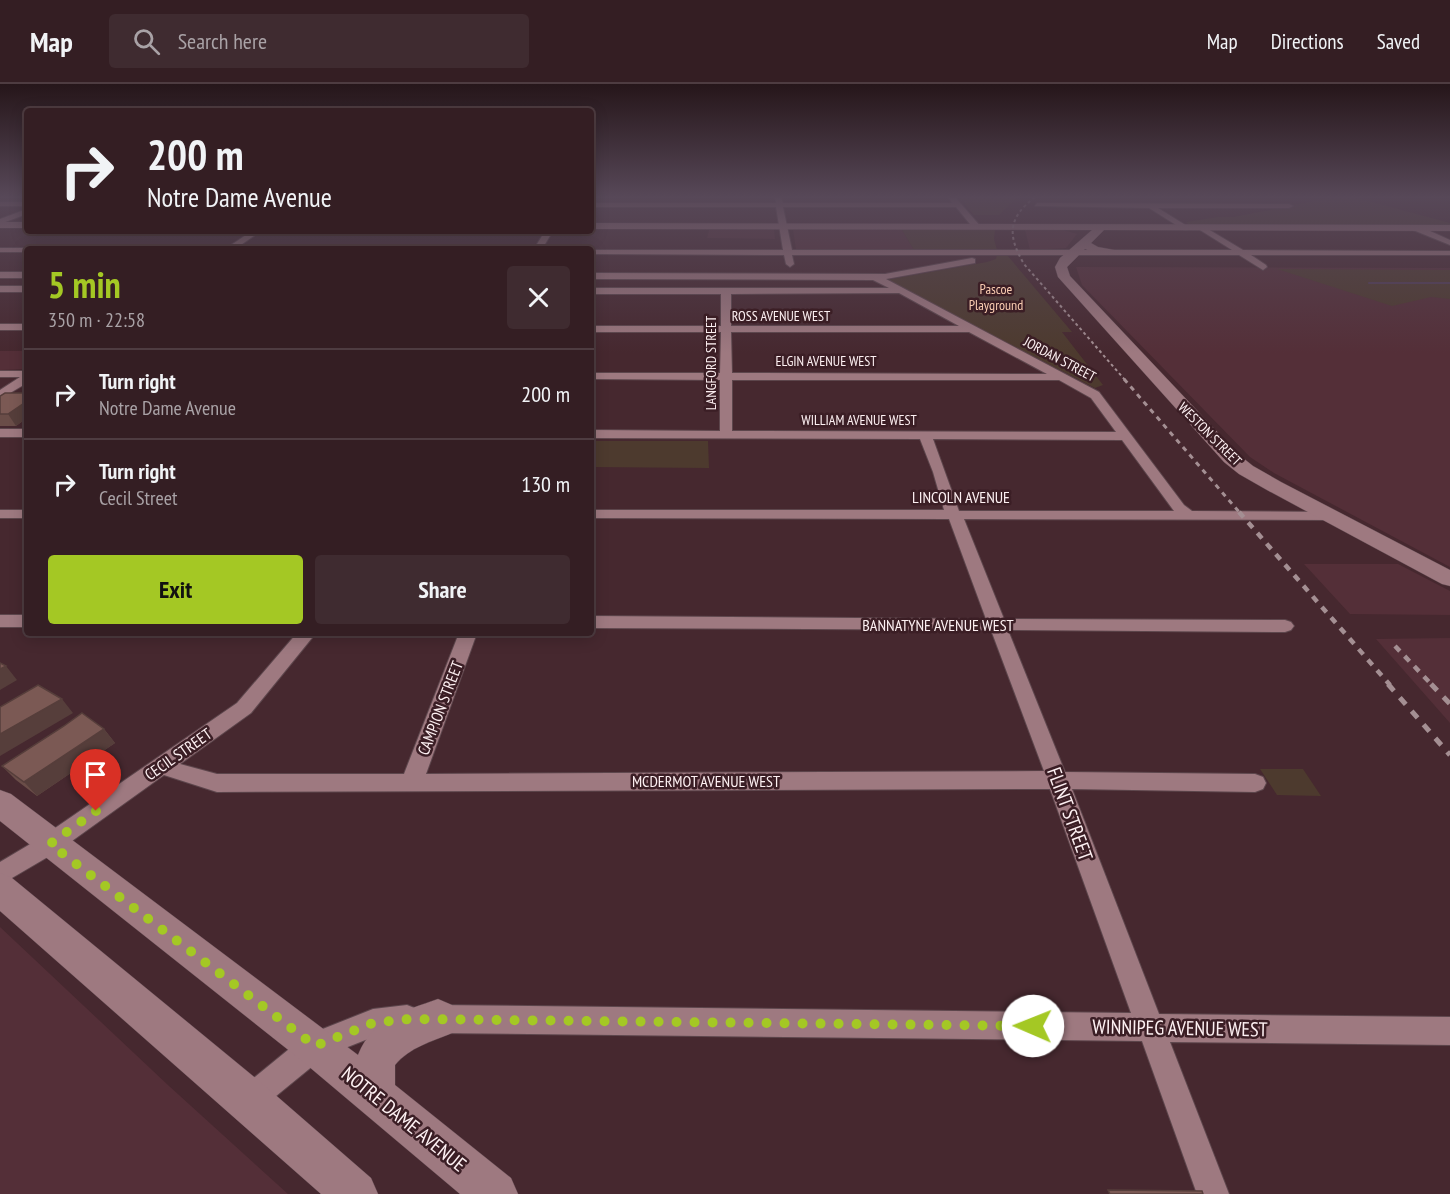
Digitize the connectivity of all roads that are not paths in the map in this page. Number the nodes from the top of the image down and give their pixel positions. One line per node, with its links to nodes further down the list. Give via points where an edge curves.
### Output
1 (787, 249): 9 (street)
2 (1019, 249): 10 (street)
3 (1078, 249): 49 (main road, WESTON STREET, via 1061,267 1064,278 1231,458)
4 (1094, 249): 11 (main road)
5 (1235, 249): 12 (street)
6 (0, 250): 7 (street)
7 (24, 250)
8 (594, 252): 9 (street)
9 (788, 252): 10 (street); 18 (street)
10 (987, 253): 19 (street, via 990,257)
11 (1116, 253): 12 (street)
12 (1242, 253): 13 (street); 14 (street)
13 (1450, 254)
14 (1263, 267)
15 (0, 275): 16 (street)
16 (24, 275)
17 (594, 276): 18 (street)
18 (793, 276): 19 (street); 24 (street)
19 (875, 277): 25 (street, JORDAN STREET)
20 (0, 289): 21 (street)
21 (24, 289)
22 (594, 291): 23 (street)
23 (726, 291): 24 (street); 29 (street, LANGFORD STREET)
24 (795, 291): 25 (street)
25 (899, 291): 30 (street, JORDAN STREET)
26 (0, 327): 27 (street)
27 (24, 327)
28 (594, 328): 29 (street, ROSS AVENUE WEST)
29 (726, 329): 30 (street, ROSS AVENUE WEST); 34 (street, LANGFORD STREET)
30 (972, 329): 35 (street, JORDAN STREET)
31 (0, 374): 32 (street)
32 (24, 376)
33 (594, 376): 34 (street, ELGIN AVENUE WEST)
34 (726, 376): 35 (street, ELGIN AVENUE WEST); 41 (street, LANGFORD STREET)
35 (1061, 377): 43 (street, JORDAN STREET, via 1095,394)
36 (24, 378): 37 (street)
37 (0, 395)
38 (0, 433): 39 (street)
39 (24, 433)
40 (594, 434): 41 (street, WILLIAM AVENUE WEST)
41 (726, 435): 42 (street, WILLIAM AVENUE WEST)
42 (925, 435): 43 (street, WILLIAM AVENUE WEST); 47 (street, FLINT STREET)
43 (1126, 436): 48 (street, JORDAN STREET)
44 (0, 514): 45 (street)
45 (24, 514)
46 (594, 514): 47 (street, LINCOLN AVENUE)
47 (955, 514): 48 (street, LINCOLN AVENUE); 54 (street, FLINT STREET)
48 (1189, 516): 49 (street, LINCOLN AVENUE)
49 (1330, 516): 50 (main road, WESTON STREET)
50 (1450, 579)
51 (0, 621): 52 (street)
52 (24, 621)
53 (594, 622): 54 (street, BANNATYNE AVENUE WEST)
54 (997, 625): 55 (street, BANNATYNE AVENUE WEST); 59 (street, FLINT STREET)
55 (1285, 626)
56 (304, 636): 58 (street, CECIL STREET, via 244,708)
57 (467, 636): 60 (street, CAMPION STREET)
58 (160, 765): 60 (street, MCDERMOT AVENUE WEST, via 217,783); 63 (street, CECIL STREET)
59 (1058, 780): 60 (street, MCDERMOT AVENUE WEST); 61 (street, MCDERMOT AVENUE WEST); 67 (street, FLINT STREET)
60 (412, 782)
61 (1255, 783)
62 (0, 803): 63 (main road, NOTRE DAME AVENUE)
63 (50, 844): 64 (street, CECIL STREET); 69 (main road, NOTRE DAME AVENUE)
64 (0, 874)
65 (0, 889): 71 (main road)
66 (438, 1019): 67 (street, WINNIPEG AVENUE WEST); 69 (street, WINNIPEG AVENUE WEST, via 373,1023); 70 (main road, via 406,1029 379,1053 373,1073)
67 (1151, 1028): 68 (street, WINNIPEG AVENUE WEST); 74 (street, FLINT STREET)
68 (1450, 1031)
69 (315, 1046): 70 (main road, NOTRE DAME AVENUE); 71 (street, WINNIPEG AVENUE WEST)
70 (377, 1096): 73 (main road, NOTRE DAME AVENUE)
71 (249, 1100): 72 (main road)
72 (355, 1194)
73 (495, 1194)
74 (1213, 1194)

